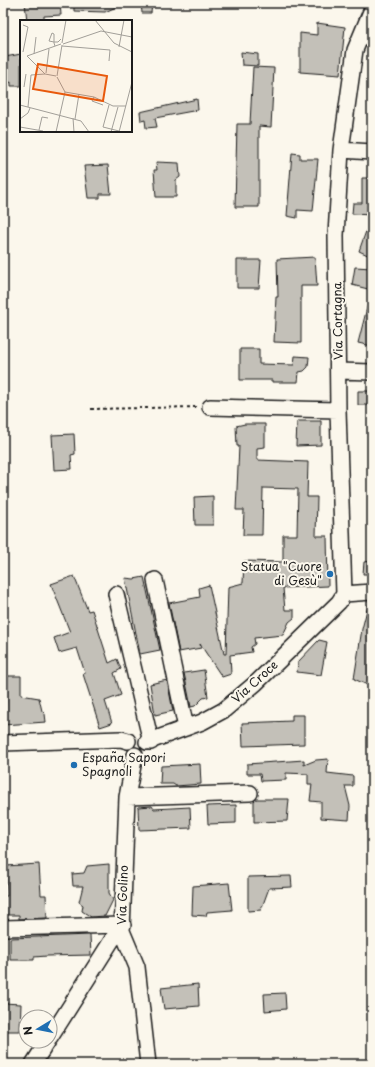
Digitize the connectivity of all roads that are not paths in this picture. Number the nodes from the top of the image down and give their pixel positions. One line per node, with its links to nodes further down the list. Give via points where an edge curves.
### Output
1 (372, 9): 2 (street, Via Cortagna, via 355,50)
2 (341, 150): 3 (street); 4 (street, Via Cortagna, via 336,235)
3 (372, 152)
4 (338, 371): 5 (street); 7 (street, Via Cortagna)
5 (372, 372)
6 (210, 407): 7 (street)
7 (338, 410): 11 (street, Via Cortagna)
8 (155, 580): 12 (street)
9 (372, 592): 11 (street)
10 (116, 594): 14 (street)
11 (344, 594): 12 (street, Via Croce, via 333,609 240,697 224,710)
12 (186, 728): 14 (street, Via Croce)
13 (128, 741): 14 (street, via 138,735); 15 (street, via 121,739); 16 (street, via 128,750)
14 (149, 742): 16 (street, via 144,752)
15 (3, 743)
16 (135, 755): 18 (street, Via Golino)
17 (250, 793): 18 (street)
18 (127, 797): 20 (street, Via Golino)
19 (3, 928): 20 (street)
20 (123, 928): 21 (street, Via Golino, via 112,940); 24 (street, via 137,967)
21 (58, 1025)
22 (43, 1049): 23 (street)
23 (33, 1064)
24 (148, 1064)

